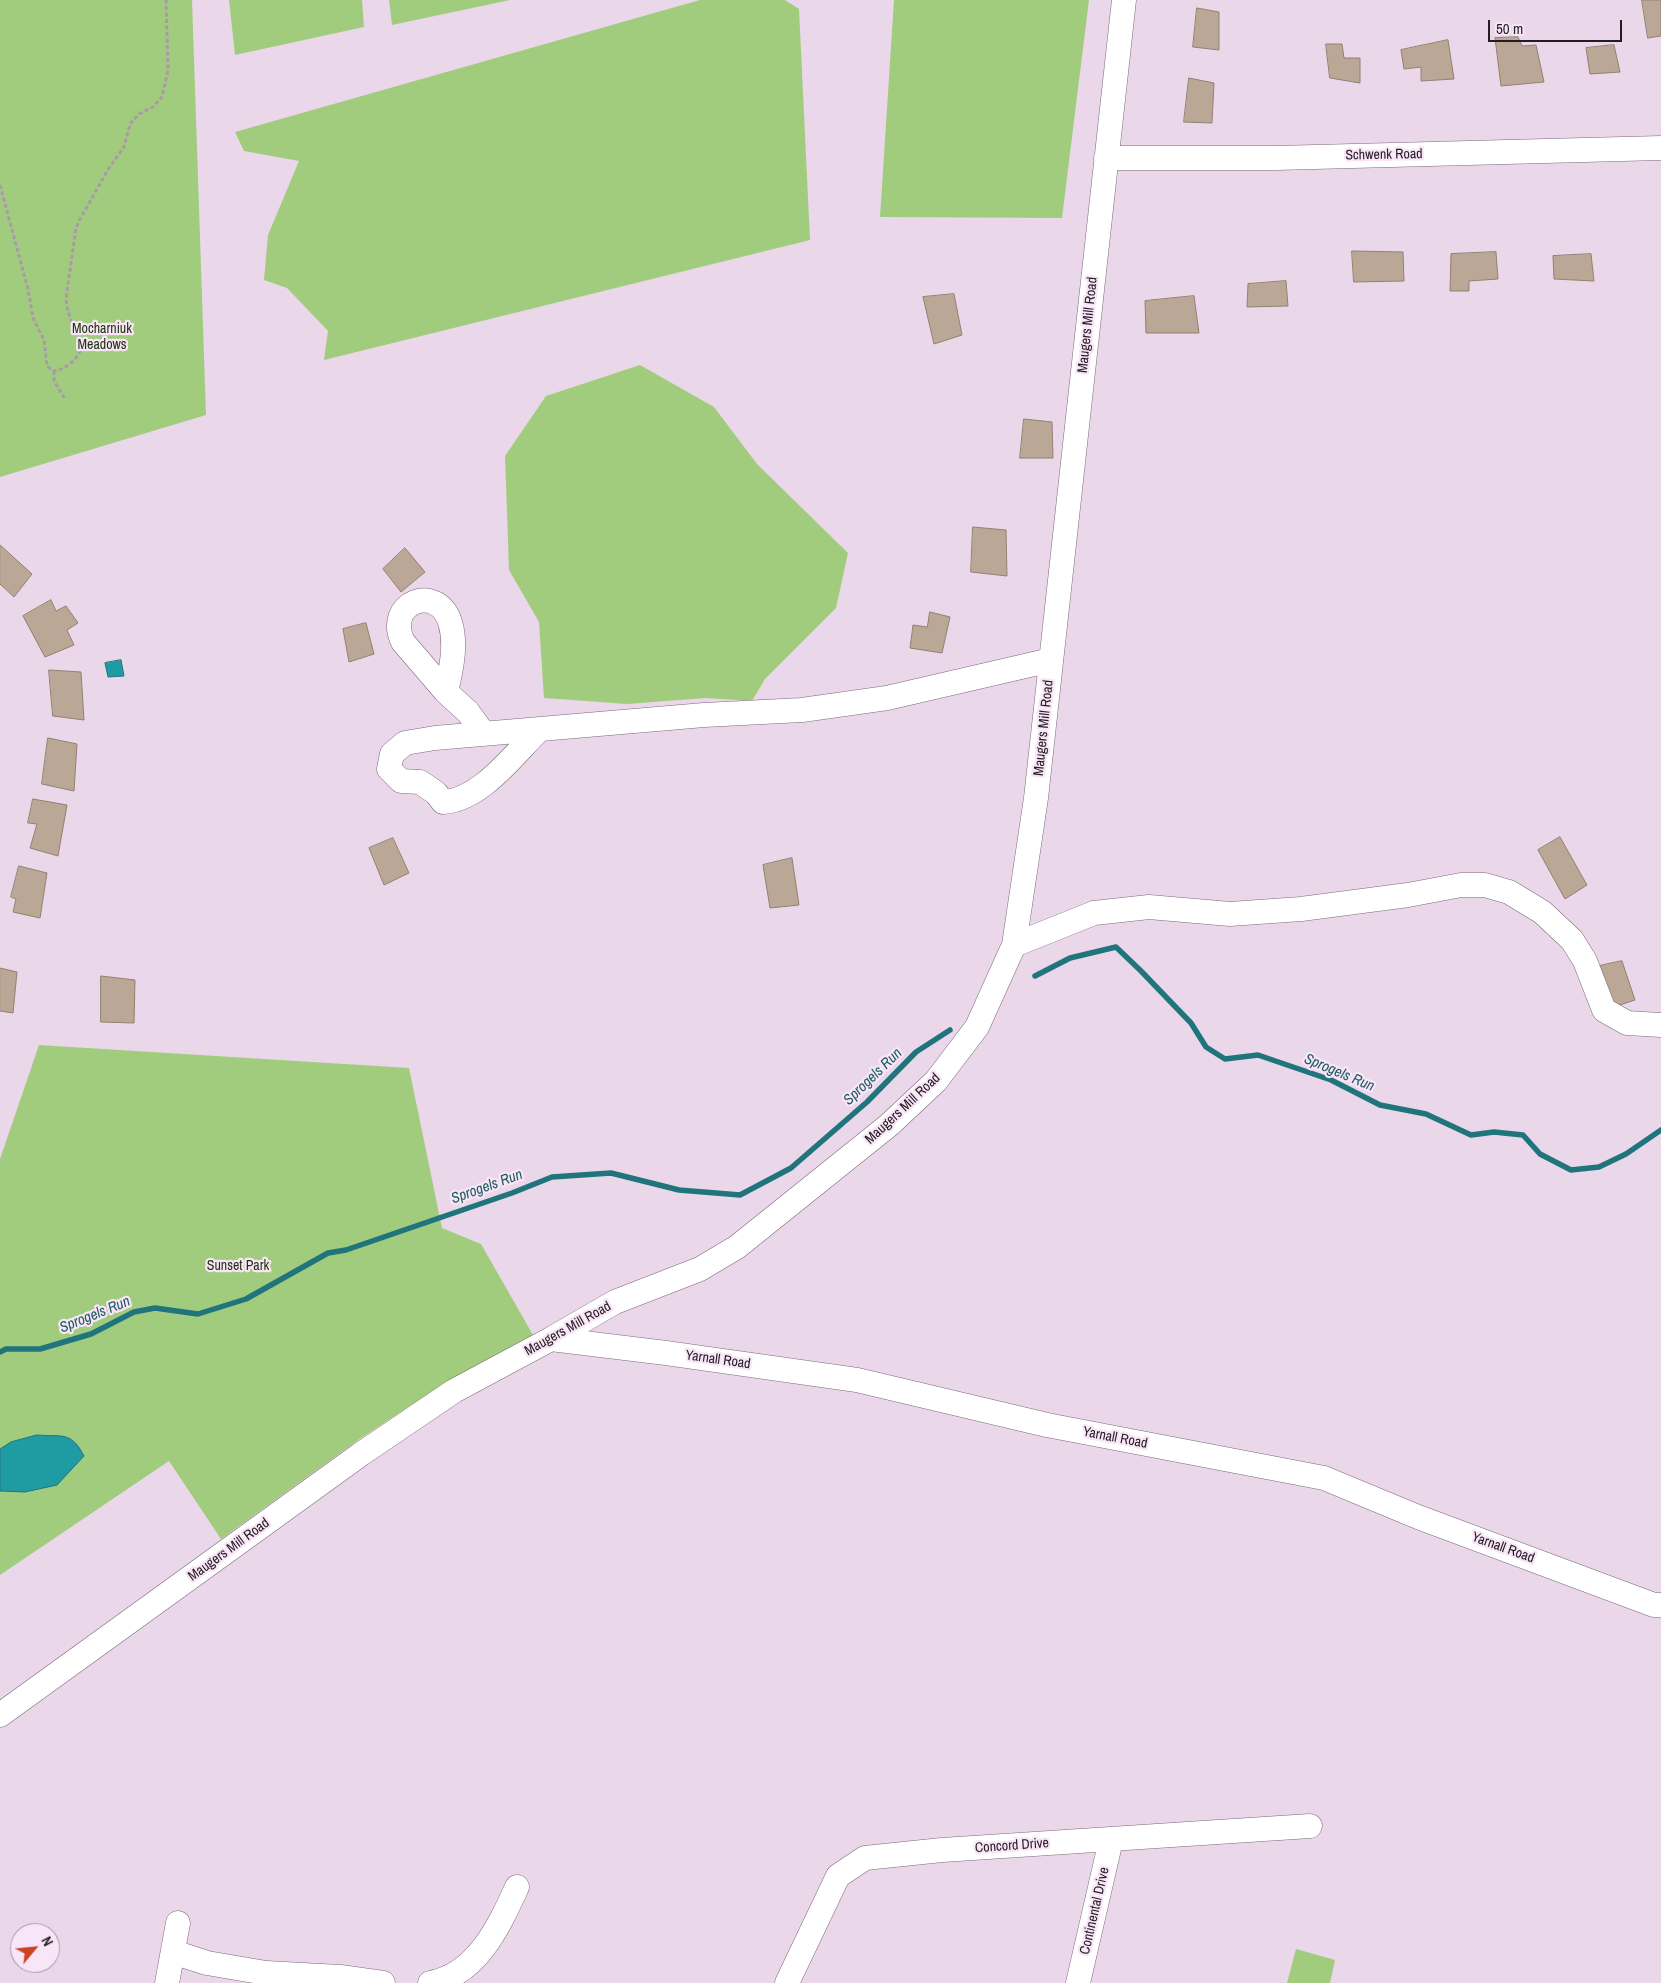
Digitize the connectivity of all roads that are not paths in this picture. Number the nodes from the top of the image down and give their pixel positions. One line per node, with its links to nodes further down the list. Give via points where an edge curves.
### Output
1 (1124, 0): 3 (street, Maugers Mill Road)
2 (1661, 148): 3 (street, Schwenk Road, via 1276,158)
3 (1106, 158): 4 (street, Maugers Mill Road)
4 (1051, 660): 6 (street, via 887,698 802,710); 8 (street, Maugers Mill Road, via 1036,798)
5 (446, 692): 7 (street, via 468,712)
6 (540, 729): 7 (street); 7 (street, via 498,774 457,801 443,802 420,782 401,781 389,769 392,754 405,743)
7 (484, 734)
8 (1014, 945): 9 (street, via 1094,913 1149,906 1230,914 1301,909 1408,896 1461,885 1485,885 1509,892 1542,912 1572,940 1585,961 1604,1010 1627,1023); 10 (street, Maugers Mill Road, via 977,1027 936,1081 889,1125 737,1247 700,1269 615,1302)
9 (1661, 1025)
10 (551, 1340): 11 (street, Yarnall Road, via 857,1380 1047,1425 1324,1478 1418,1517); 12 (street, Maugers Mill Road, via 454,1391 361,1454)
11 (1661, 1605)
12 (0, 1715)
13 (1310, 1826): 14 (street, Concord Drive)
14 (1111, 1840): 21 (street, Concord Drive, via 866,1858 838,1876); 22 (street, Continental Drive)
15 (516, 1887): 20 (street, via 496,1930 472,1962 451,1976)
16 (178, 1923): 17 (street)
17 (173, 1952): 18 (street); 19 (street, via 207,1963 266,1974 340,1977)
18 (167, 1983)
19 (384, 1983)
20 (430, 1983)
21 (788, 1983)
22 (1078, 1983)

